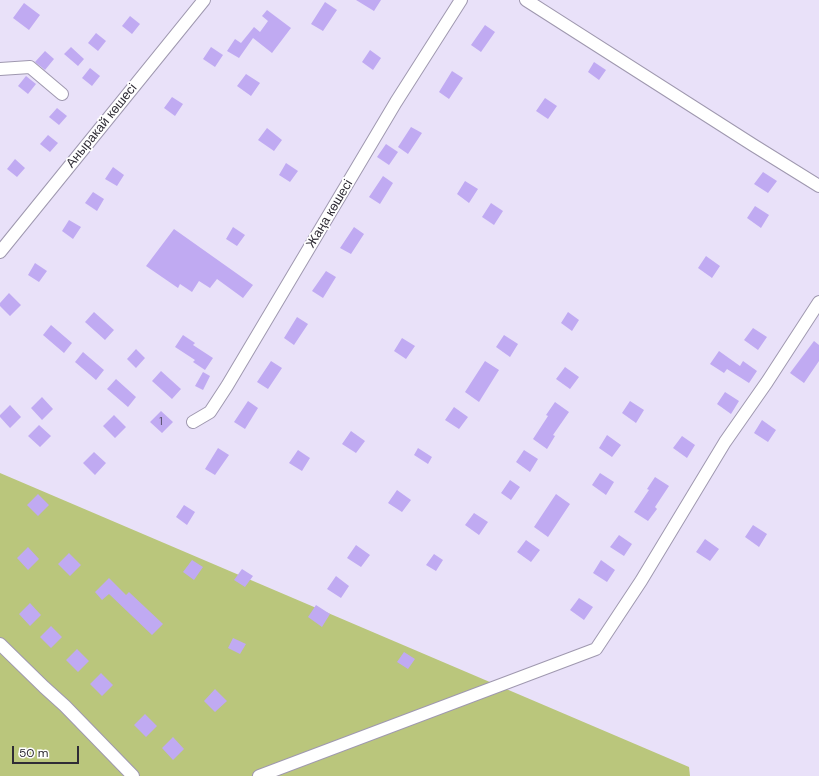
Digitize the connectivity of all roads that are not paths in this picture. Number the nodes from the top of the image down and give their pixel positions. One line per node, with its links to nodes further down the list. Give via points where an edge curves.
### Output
1 (204, 0): 7 (street, Аныракай көшесі)
2 (461, 0): 9 (street, Жаңа көшесі, via 396,102 227,386 210,412)
3 (526, 0): 6 (street)
4 (0, 69): 5 (street, via 30,67)
5 (62, 94)
6 (819, 186)
7 (0, 252)
8 (819, 302): 12 (street, via 725,442 641,581 596,649)
9 (193, 422)
10 (0, 644): 11 (street, via 66,706)
11 (133, 776)
12 (258, 776)

